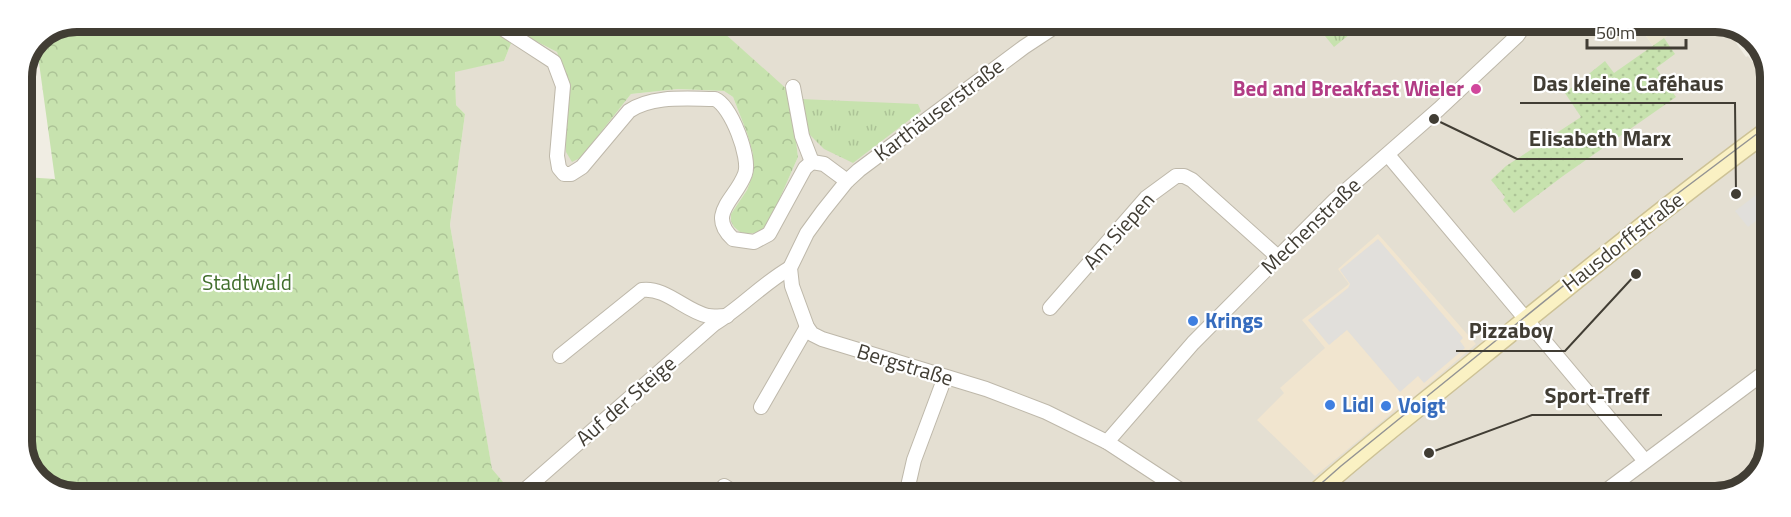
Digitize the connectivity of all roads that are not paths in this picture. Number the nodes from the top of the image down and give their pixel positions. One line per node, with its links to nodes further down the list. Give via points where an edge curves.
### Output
1 (506, 31): 7 (street, via 554,62 563,86 557,156 564,174 582,167 638,105 663,100 721,101 738,133 746,166 721,220 733,239 754,242 769,234)
2 (1048, 31): 8 (street, Karthäuserstraße)
3 (1520, 31): 6 (street, Mechenstraße)
4 (793, 87): 7 (street, via 802,136)
5 (1759, 137): 13 (main road, Hausdorffstraße)
6 (1388, 155): 9 (street, Mechenstraße, via 1335,200); 13 (street)
7 (812, 162): 8 (street, via 824,164)
8 (847, 181): 10 (street, via 807,233)
9 (1278, 257): 11 (street, Am Siepen, via 1192,180 1176,176 1146,198); 19 (street, Mechenstraße, via 1193,343)
10 (790, 268): 12 (street, Auf der Steige); 14 (street, via 792,286)
11 (1050, 308)
12 (727, 316): 15 (street, via 707,316 658,292 642,290); 21 (street, Auf der Steige)
13 (1526, 320): 20 (street); 24 (main road, Hausdorffstraße)
14 (807, 327): 17 (street, Bergstraße, via 822,339); 18 (street)
15 (560, 356)
16 (1760, 375): 20 (street)
17 (945, 377): 19 (street, Bergstraße, via 1046,412); 22 (street)
18 (761, 407)
19 (1107, 442): 23 (street, Bergstraße)
20 (1645, 461): 25 (street)
21 (529, 486)
22 (908, 486)
23 (1174, 486)
24 (1323, 486)
25 (1612, 486)

